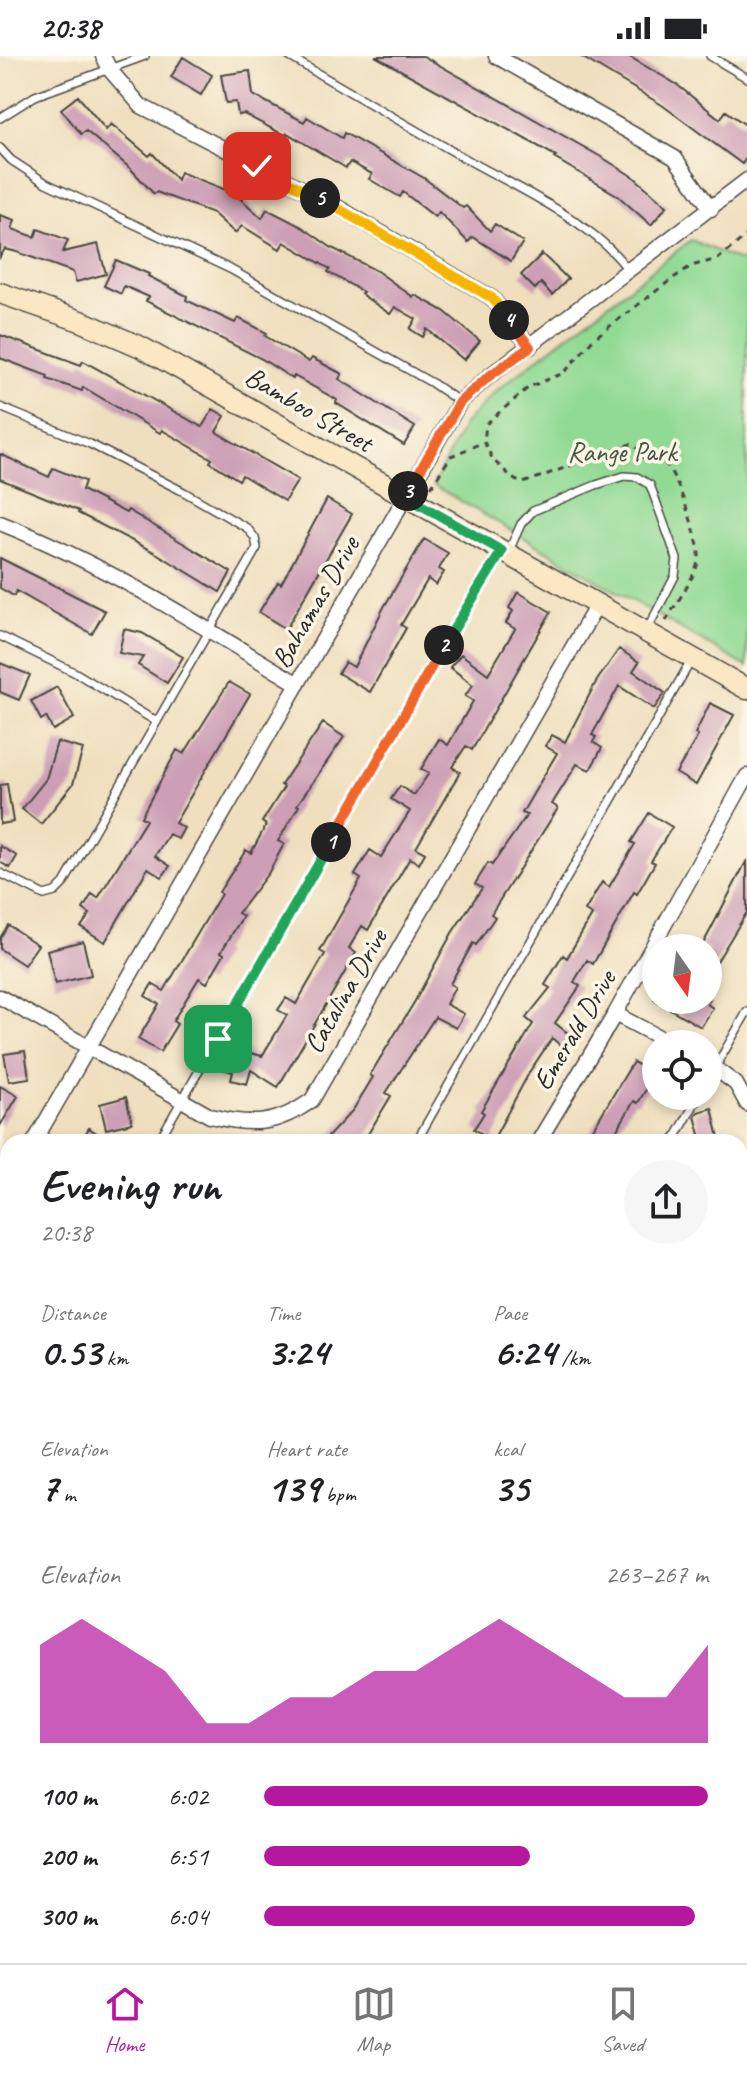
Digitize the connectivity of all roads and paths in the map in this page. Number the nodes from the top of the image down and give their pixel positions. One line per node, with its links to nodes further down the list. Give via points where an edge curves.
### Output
1 (145, 56): 5 (lane)
2 (288, 56): 12 (lane, via 529,194 595,236)
3 (496, 56): 10 (street, via 675,158)
4 (710, 56): 6 (lane)
5 (106, 63): 7 (lane); 14 (street, via 141,106 334,205 492,298)
6 (747, 78)
7 (0, 118)
8 (0, 148): 15 (lane, via 46,183 230,269)
9 (747, 180): 10 (street, Bahamas Drive)
10 (711, 209): 12 (street, Bahamas Drive)
11 (747, 235): 17 (path, via 718,259 691,266 672,279 593,339 564,373 529,387 486,424)
12 (630, 271): 14 (street, Bahamas Drive)
13 (0, 293): 19 (street, Bamboo Street, via 141,347)
14 (530, 347): 15 (street, Bahamas Drive)
15 (460, 402): 19 (street, Bahamas Drive)
16 (0, 407): 24 (lane, via 90,444 247,528 257,548)
17 (484, 442): 18 (path, via 451,456); 23 (path, via 493,460 523,483 631,444 641,457 666,464 699,559)
18 (431, 487)
19 (405, 496): 21 (street, Bamboo Street); 28 (street, Bahamas Drive)
20 (0, 523): 24 (street)
21 (505, 553): 22 (street, Bamboo Street); 25 (lane, via 533,511 596,485 637,477 650,485 677,559 675,576); 40 (lane, via 438,655)
22 (597, 605): 25 (street, Bamboo Street); 40 (street, Catalina Drive, via 312,1100 291,1115 240,1123 210,1116)
23 (666, 621)
24 (210, 631): 28 (street); 30 (lane)
25 (646, 632): 27 (street, Bamboo Street)
26 (0, 636): 30 (lane, via 76,673)
27 (693, 658): 29 (street, Bamboo Street); 45 (lane)
28 (298, 684): 37 (street, Bahamas Drive)
29 (747, 689)
30 (157, 722): 32 (lane, via 55,892 44,895)
31 (747, 776): 35 (street, Emerald Drive)
32 (0, 873)
33 (0, 997): 37 (street, Catalina Drive)
34 (747, 1012): 38 (lane)
35 (615, 1014): 36 (street); 46 (street, Emerald Drive)
36 (645, 1030)
37 (89, 1047): 40 (street, Catalina Drive); 43 (street, Bahamas Drive)
38 (722, 1050)
39 (722, 1073): 41 (street)
40 (182, 1100): 44 (lane)
41 (747, 1104)
42 (691, 1110): 47 (lane)
43 (39, 1134)
44 (163, 1134)
45 (421, 1134)
46 (543, 1134)
47 (678, 1134)

